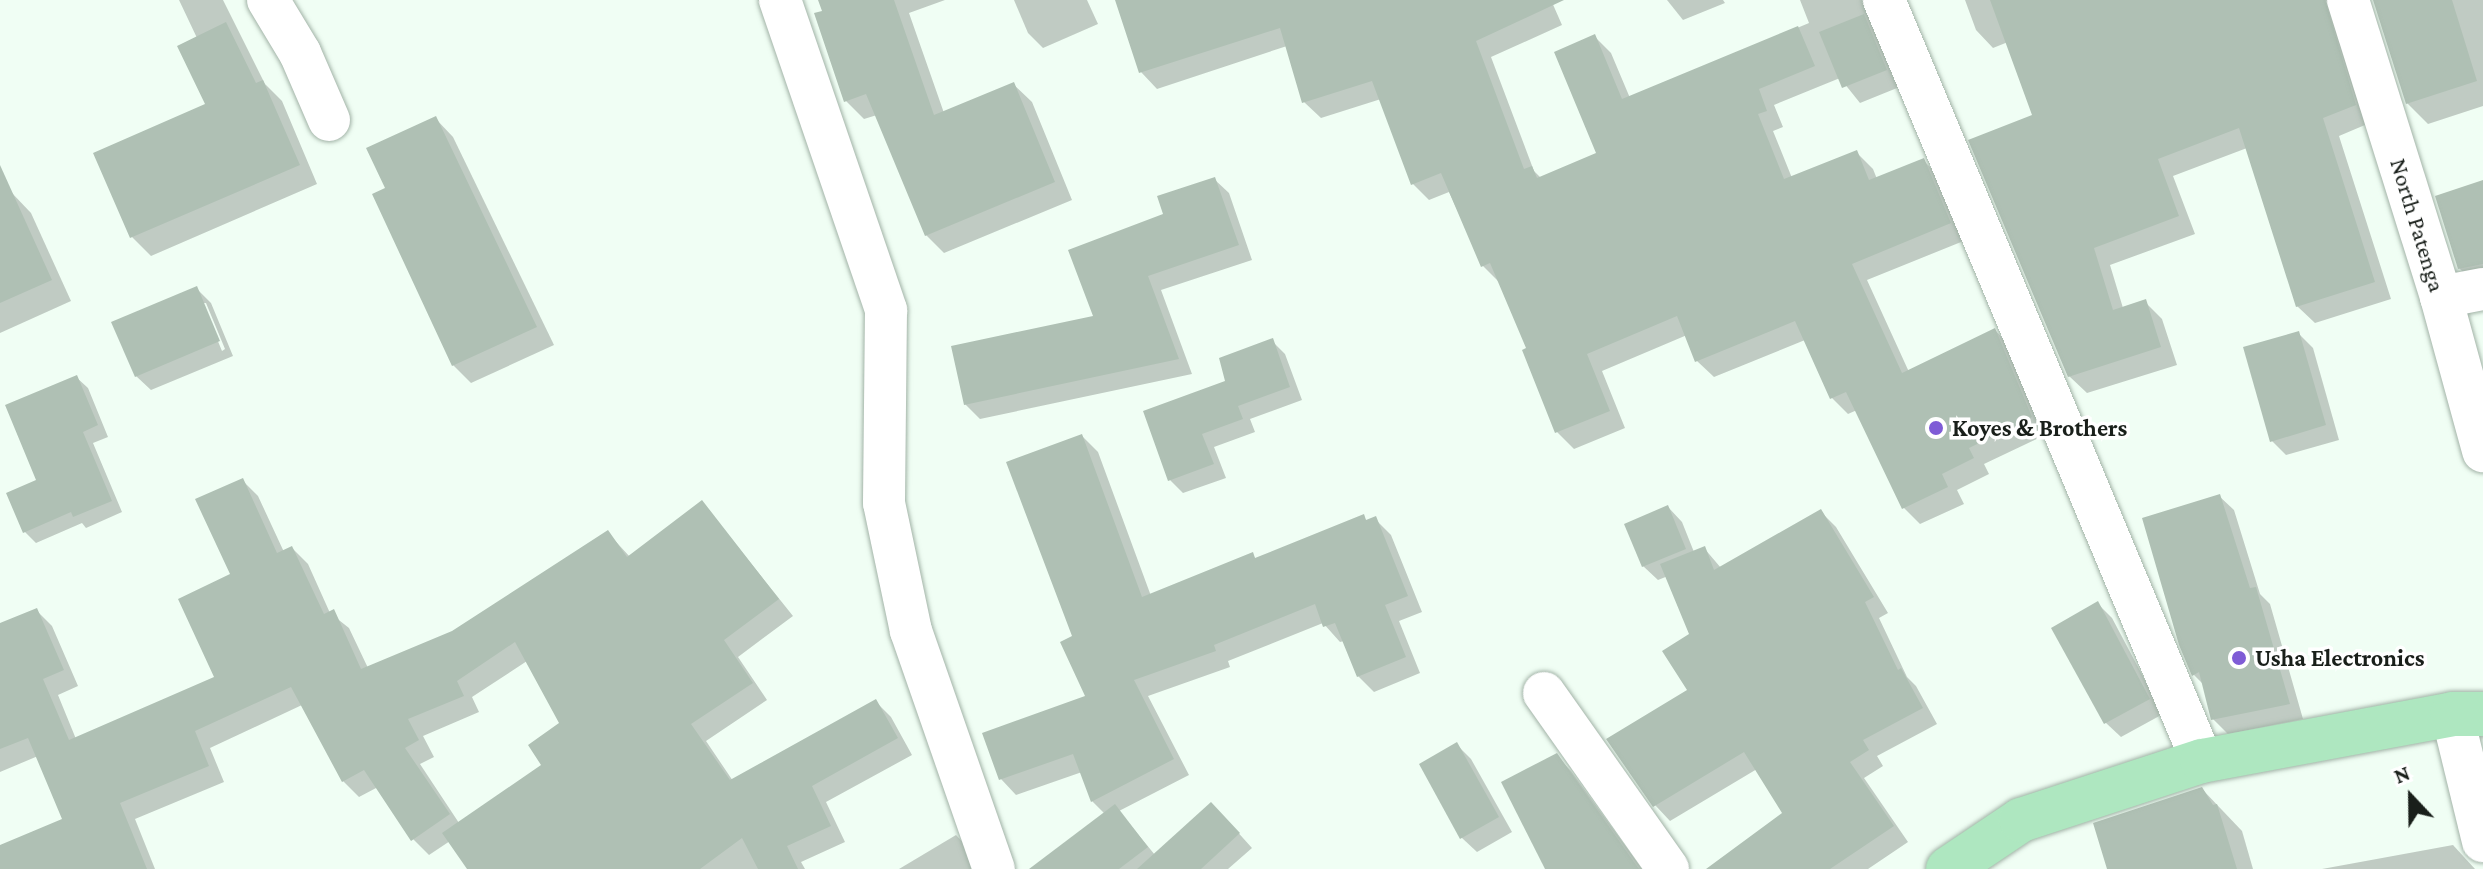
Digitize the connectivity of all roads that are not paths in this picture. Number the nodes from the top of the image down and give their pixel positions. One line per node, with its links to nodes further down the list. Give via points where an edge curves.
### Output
1 (268, 0): 5 (street, via 300,53)
2 (780, 0): 13 (street, via 886,310 884,503 911,631)
3 (1884, 0): 11 (street)
4 (2348, 0): 7 (street, North Patenga)
5 (329, 120)
6 (2483, 289): 7 (street)
7 (2441, 297): 8 (street, North Patenga)
8 (2483, 451)
9 (1544, 693): 14 (street)
10 (2468, 714): 11 (highway); 12 (street)
11 (2202, 761): 15 (highway, via 2021,820)
12 (2483, 841)
13 (994, 869)
14 (1668, 869)
15 (1948, 869)

